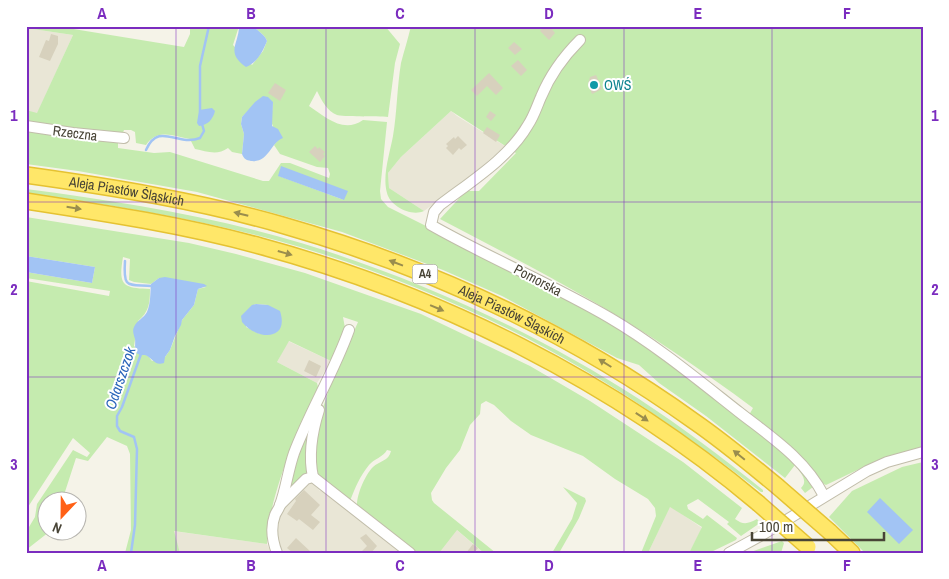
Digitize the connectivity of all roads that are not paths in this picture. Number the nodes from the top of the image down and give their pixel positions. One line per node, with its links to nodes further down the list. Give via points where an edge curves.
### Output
1 (580, 40): 10 (street, Pomorska, via 551,76 528,126 488,169 440,205 434,212 431,225 541,280 647,341 786,449 810,473)
2 (26, 126): 3 (street, Rzeczna)
3 (124, 138)
4 (26, 175): 16 (highway, Aleja Piastów Śląskich / A4, one-way to 4, bridge, via 777,486 695,421 589,354 502,308 422,273 309,233 190,202)
5 (26, 201): 12 (highway, Aleja Piastów Śląskich / A4, one-way to 12, bridge, via 118,215 258,245 335,268 438,308 535,353 649,421 730,479)
6 (349, 330): 7 (street)
7 (327, 382): 9 (street, via 312,433); 11 (street, via 294,454)
8 (923, 452): 10 (street, via 887,462)
9 (313, 477): 11 (street, via 306,479); 14 (street)
10 (824, 496): 15 (street)
11 (280, 505): 13 (street, via 272,530)
12 (811, 550)
13 (277, 553)
14 (410, 553)
15 (729, 553)
16 (852, 553)

